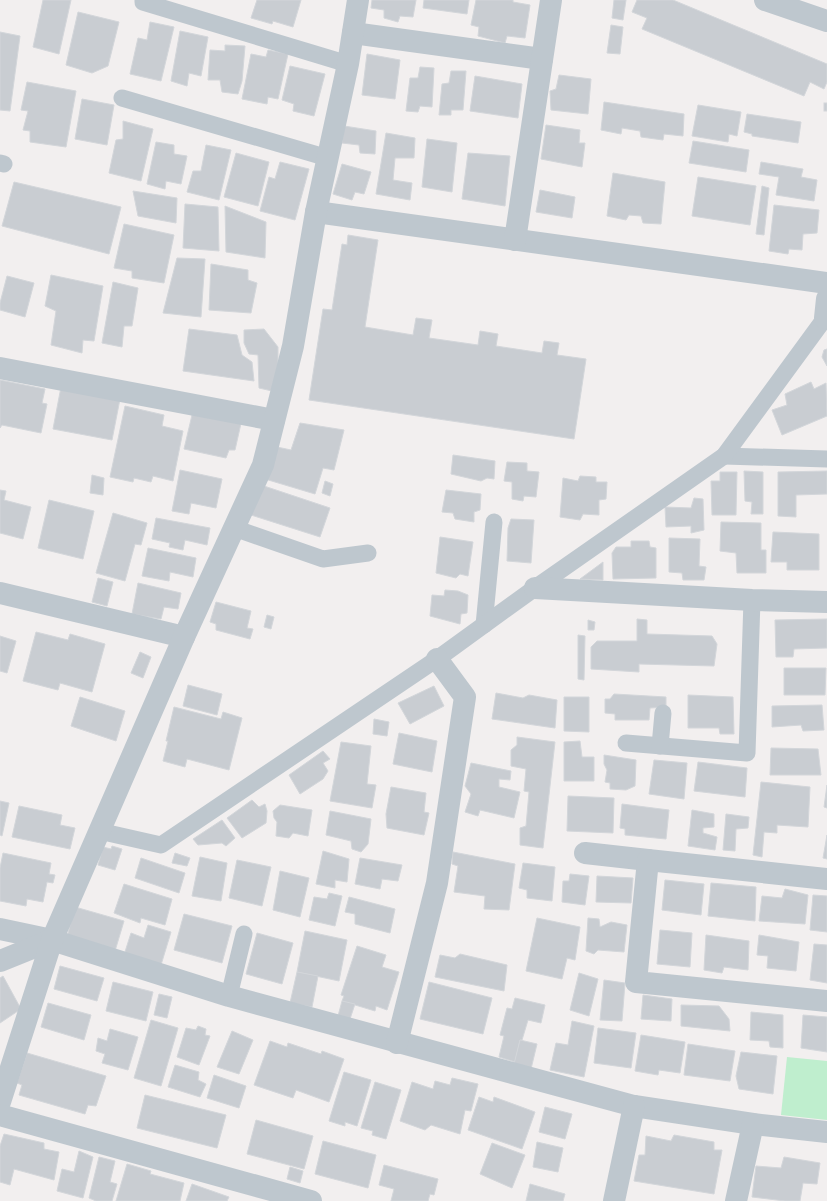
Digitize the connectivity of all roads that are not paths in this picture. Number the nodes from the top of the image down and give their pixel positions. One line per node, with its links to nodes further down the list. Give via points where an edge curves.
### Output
1 (143, 0): 8 (lane)
2 (358, 0): 6 (street)
3 (551, 0): 7 (street)
4 (764, 0): 5 (street)
5 (827, 21)
6 (353, 33): 7 (street); 8 (street)
7 (542, 59): 12 (street)
8 (348, 64): 10 (street)
9 (122, 98): 10 (lane)
10 (328, 158): 11 (street)
11 (316, 212): 12 (street); 16 (street, via 293,346)
12 (515, 240): 13 (street)
13 (827, 283)
14 (826, 311): 17 (lane)
15 (0, 368): 16 (street)
16 (274, 420): 20 (street, via 263,465)
17 (724, 456): 18 (lane); 22 (lane)
18 (827, 458)
19 (494, 522): 26 (lane)
20 (234, 528): 21 (lane, via 323,559); 27 (street)
21 (368, 553)
22 (535, 588): 24 (street); 26 (lane)
23 (0, 593): 27 (street)
24 (752, 600): 25 (street); 31 (lane, via 747,753)
25 (827, 602)
26 (484, 625): 28 (lane)
27 (184, 637): 32 (street)
28 (437, 659): 32 (lane, via 161,845); 42 (street, via 465,697 437,883)
29 (663, 713): 31 (lane)
30 (626, 743): 31 (lane)
31 (660, 746)
32 (99, 831): 38 (street)
33 (585, 853): 34 (street)
34 (648, 860): 35 (street); 41 (street, via 636,982)
35 (827, 879)
36 (0, 929): 38 (street)
37 (244, 934): 40 (lane)
38 (52, 940): 39 (street); 40 (street); 43 (street)
39 (0, 961)
40 (229, 996): 42 (street)
41 (827, 1002)
42 (397, 1043): 44 (street)
43 (0, 1102)
44 (634, 1106): 46 (street); 49 (street)
45 (0, 1115): 48 (street)
46 (752, 1124): 47 (street); 50 (street)
47 (827, 1132)
48 (311, 1201)
49 (614, 1201)
50 (736, 1201)

